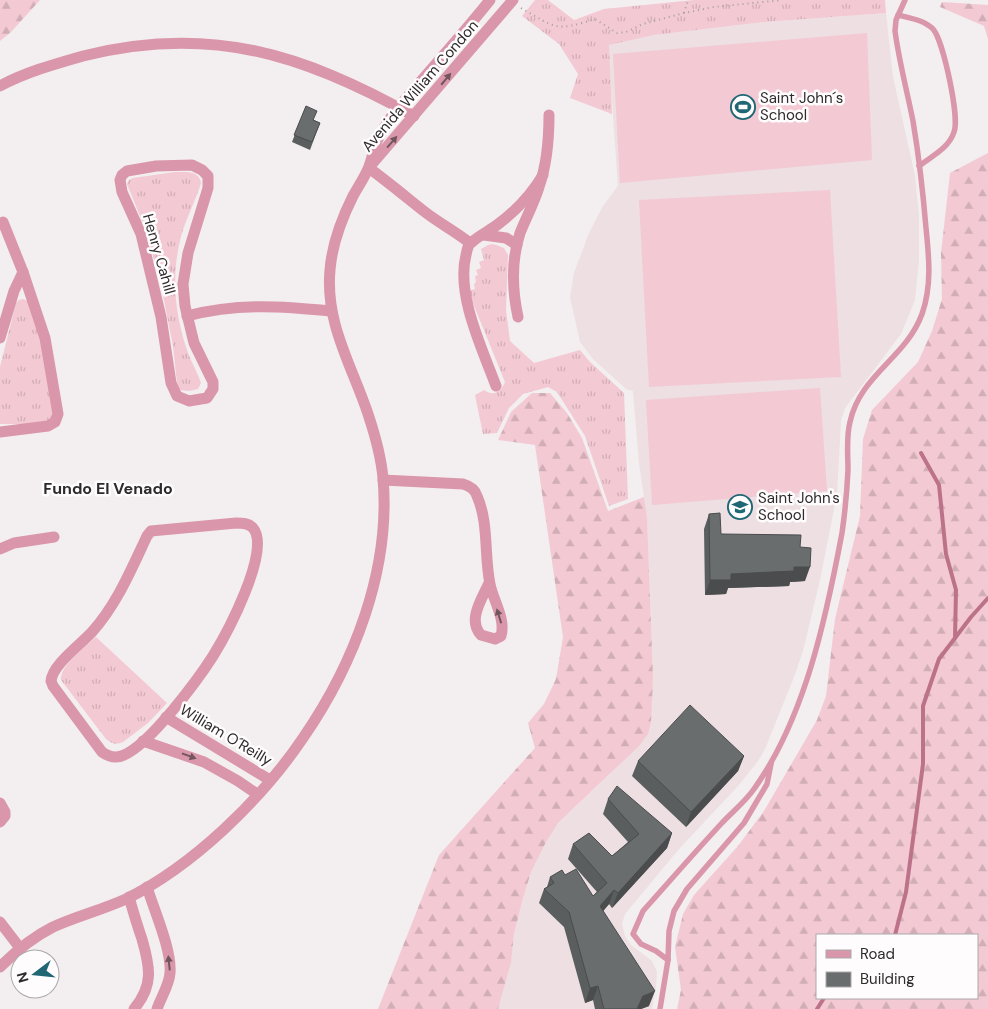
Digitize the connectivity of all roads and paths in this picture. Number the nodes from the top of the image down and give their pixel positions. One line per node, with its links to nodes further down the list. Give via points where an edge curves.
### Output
1 (490, 0): 9 (street, Avenida William Condon)
2 (688, 0): 6 (path)
3 (782, 0): 6 (path)
4 (905, 0): 7 (lane)
5 (511, 1): 6 (path, via 554,27 570,28 595,19 617,33); 11 (street, Avenida William Condon, one-way to 5)
6 (684, 13)
7 (898, 15): 12 (lane, via 895,36); 12 (lane, via 922,22 938,35 956,114 955,131 949,143)
8 (0, 86): 9 (street, via 46,67 96,53 141,45 205,44 249,48 294,60)
9 (398, 107): 11 (street); 13 (street, Avenida William Condon, via 378,140)
10 (549, 115): 14 (street)
11 (414, 116): 13 (street, Avenida William Condon, one-way to 11)
12 (919, 166): 33 (lane, via 928,260 924,306 911,336 896,356 868,382 852,412 845,512 822,625 800,696)
13 (369, 168): 17 (street); 20 (street, Avenida William Condon, via 352,198 334,245 329,277)
14 (543, 174): 16 (street, via 521,204); 18 (street)
15 (3, 222): 19 (street)
16 (484, 234): 17 (street); 18 (street, via 506,238)
17 (470, 243): 24 (street, via 464,264 464,296)
18 (517, 245): 22 (street, via 513,288)
19 (23, 272): 23 (street); 25 (street, via 45,338 58,418 48,426)
20 (331, 311): 21 (street, via 250,306); 26 (street, Avenida William Condon, via 338,340 370,421)
21 (187, 316): 21 (street, Henry Cahill, via 183,284 188,253 208,188 208,176 192,165 127,171 122,175 120,185 140,234 161,317 171,383 177,396 189,402 207,398 213,389)
22 (518, 317)
23 (0, 338)
24 (496, 386)
25 (0, 432)
26 (383, 480): 30 (street, via 471,487 479,501 484,526); 34 (street, Avenida William Condon, via 379,558 360,627 327,700 304,738)
27 (54, 537): 28 (street, via 14,543)
28 (0, 549): 29 (street)
29 (0, 560)
30 (490, 583)
31 (166, 717): 32 (street, William O´Reilly); 32 (street, William O´Reilly, via 212,656 240,605 257,552 256,533 248,524 151,531 112,606 53,672 50,681 53,686 102,752 113,757 123,756); 34 (street, William O´Reilly)
32 (143, 741): 35 (street, one-way to 35, via 204,762)
33 (772, 760): 43 (lane, via 767,784 744,823 688,889 674,911 669,931); 43 (lane, via 753,790 643,911 633,934 641,944)
34 (270, 780): 35 (street, Avenida William Condon)
35 (257, 794): 38 (street, Avenida William Condon, via 207,844)
36 (0, 803): 37 (street, via 5,816)
37 (0, 822)
38 (147, 887): 39 (street, Avenida William Condon); 45 (street, one-way to 38, via 169,979 170,966)
39 (129, 897): 41 (street, Avenida William Condon, via 55,926); 44 (street, via 149,969 145,994)
40 (0, 922): 41 (street)
41 (20, 948): 42 (street, Avenida William Condon)
42 (2, 960)
43 (668, 960): 46 (lane)
44 (134, 1009)
45 (157, 1009)
46 (660, 1009)

